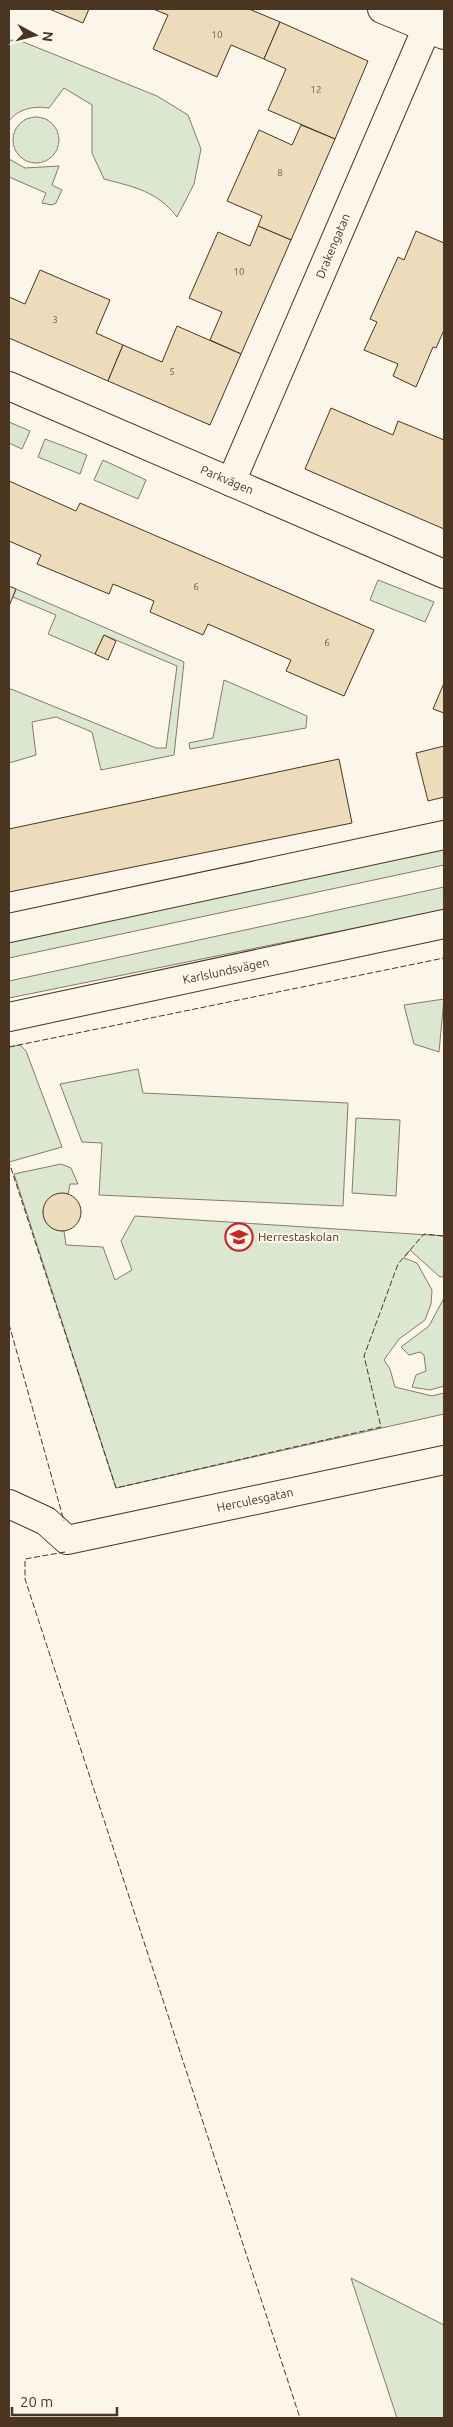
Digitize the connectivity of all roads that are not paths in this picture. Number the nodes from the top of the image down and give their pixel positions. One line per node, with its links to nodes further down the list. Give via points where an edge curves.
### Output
1 (382, 9): 2 (street)
2 (435, 24): 4 (street, Drakengatan)
3 (9, 386): 4 (street, Parkvägen)
4 (231, 482): 5 (street, Parkvägen)
5 (444, 574)
6 (444, 835): 8 (street)
7 (444, 924): 9 (street, Karlslundsvägen)
8 (9, 928)
9 (9, 1018)
10 (444, 1460): 11 (street, Herculesgatan, via 67,1540 46,1521)
11 (9, 1504)

